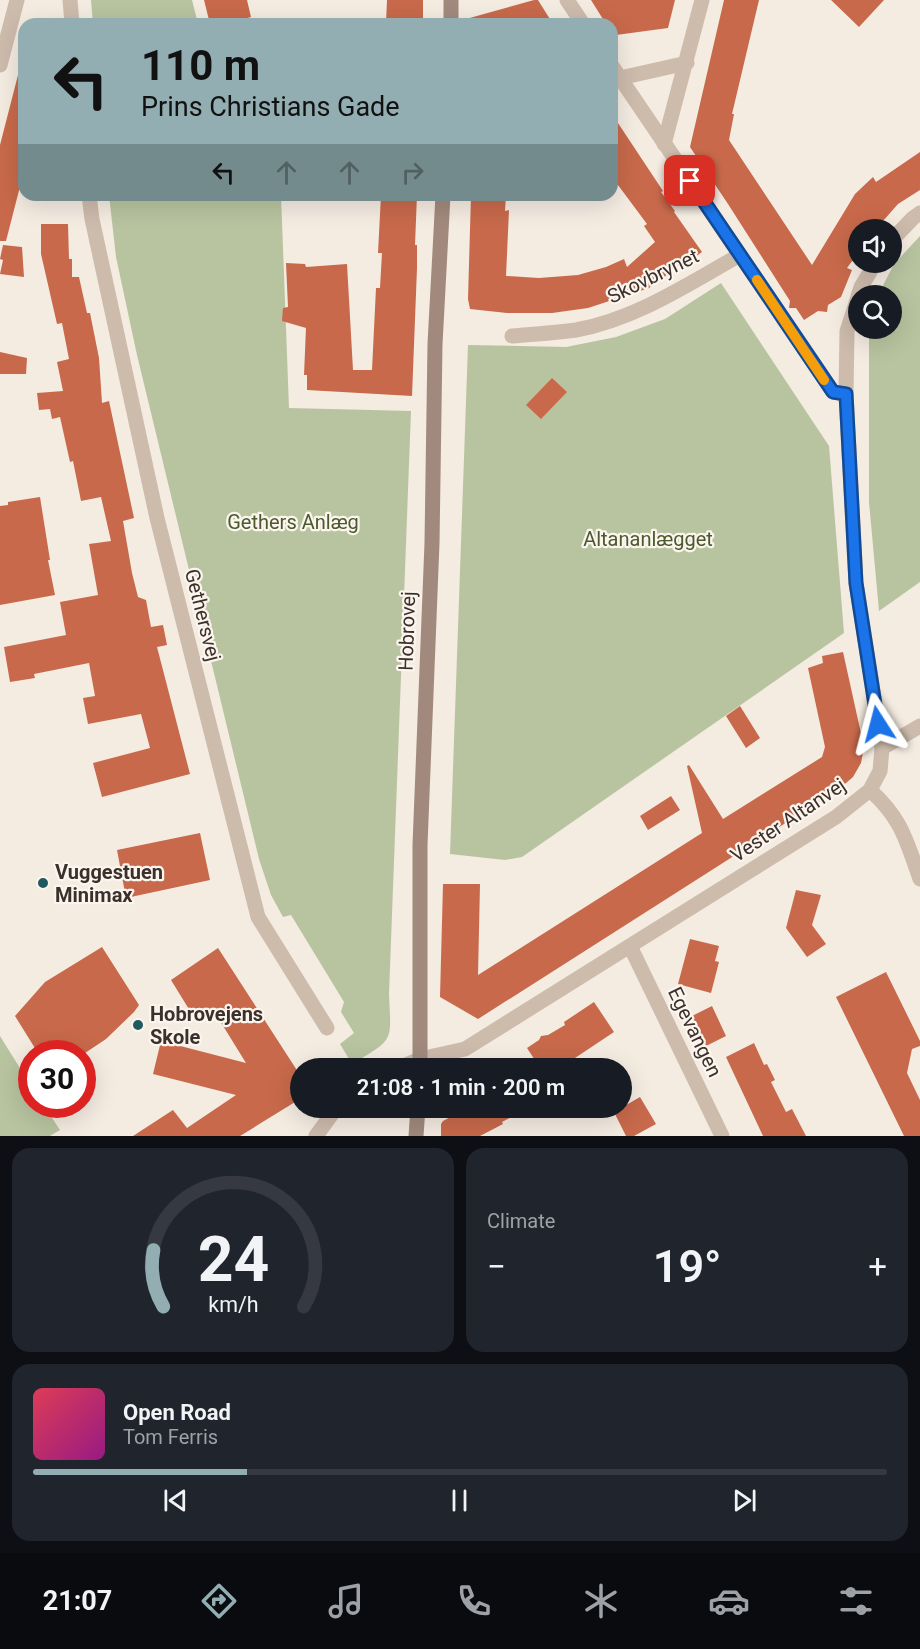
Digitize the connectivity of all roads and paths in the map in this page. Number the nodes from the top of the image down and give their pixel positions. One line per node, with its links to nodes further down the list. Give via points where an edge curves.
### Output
1 (17, 0): 10 (street)
2 (70, 0): 6 (street)
3 (451, 0): 7 (street)
4 (567, 0): 8 (street)
5 (702, 0): 9 (street)
6 (72, 18)
7 (451, 18)
8 (579, 18)
9 (687, 63): 11 (street); 13 (street)
10 (0, 65)
11 (618, 72)
12 (618, 75): 13 (street)
13 (664, 144): 18 (street)
14 (90, 201): 27 (street, Gethersvej, via 157,518 258,917)
15 (443, 201): 28 (street, Hobrovej, via 420,845)
16 (920, 213): 17 (street)
17 (902, 230)
18 (740, 255): 20 (street, Skovbrynet, via 651,305 617,319 577,330); 21 (street, via 833,392)
19 (848, 328): 21 (street, Vester Altanvej)
20 (512, 336)
21 (846, 394): 23 (street, Vester Altanvej, via 856,583)
22 (920, 726): 23 (street)
23 (882, 748): 24 (street, Vester Altanvej, via 880,771)
24 (870, 790): 25 (street, via 899,823); 26 (street, Vester Altanvej, via 836,818)
25 (920, 879)
26 (630, 945): 29 (street, Vester Altanvej, via 465,1049); 34 (street, Egevangen)
27 (327, 1028)
28 (420, 1058)
29 (436, 1058)
30 (329, 1118): 32 (street)
31 (417, 1118): 33 (street)
32 (316, 1136)
33 (416, 1136)
34 (722, 1136)

